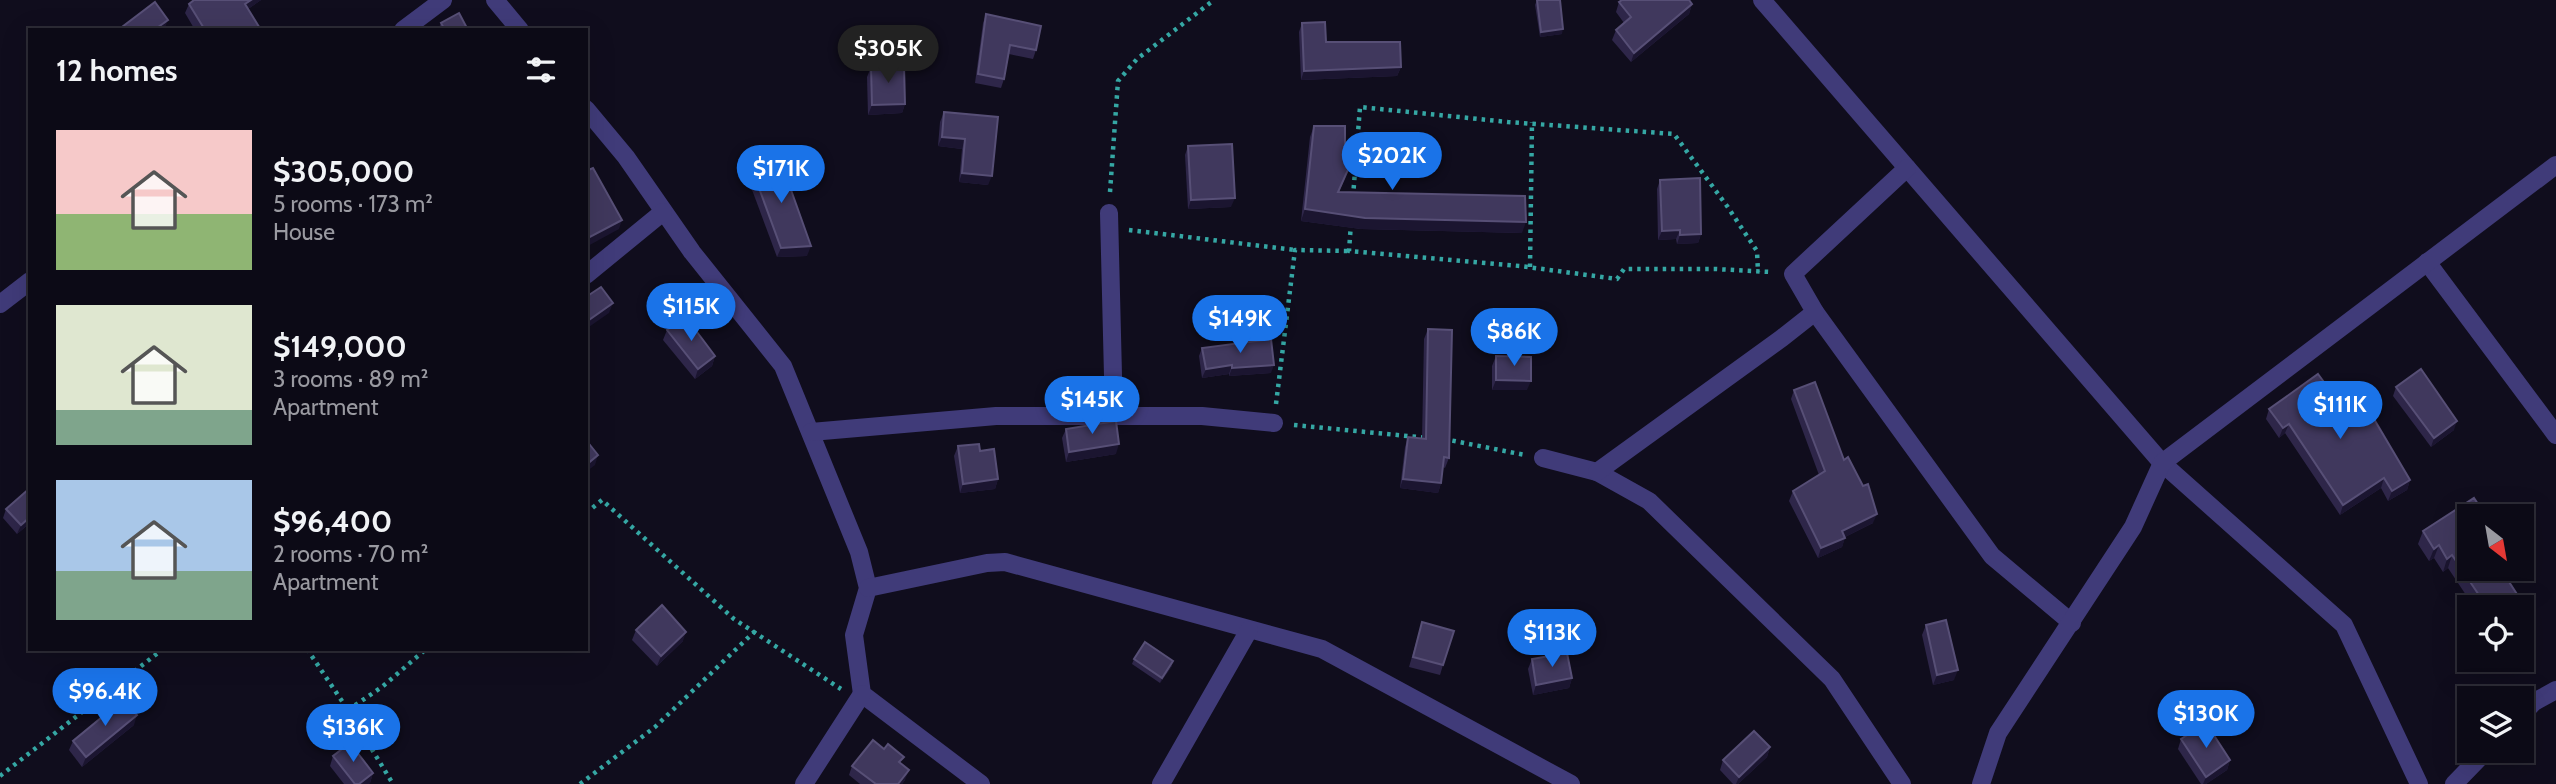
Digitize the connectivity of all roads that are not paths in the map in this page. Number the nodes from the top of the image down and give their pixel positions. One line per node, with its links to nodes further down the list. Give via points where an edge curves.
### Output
1 (443, 0): 4 (street)
2 (495, 0): 5 (street)
3 (1762, 0): 8 (street)
4 (406, 28)
5 (518, 28)
6 (588, 111): 9 (street)
7 (2556, 165): 11 (street)
8 (1908, 168): 15 (street, via 1793,274); 21 (street)
9 (663, 212): 12 (street); 18 (street, via 783,366)
10 (1110, 220): 16 (street)
11 (2427, 262): 19 (street); 21 (street)
12 (588, 273)
13 (28, 283): 14 (street)
14 (0, 304)
15 (1815, 312): 22 (street); 24 (street, via 1992,556)
16 (1114, 416): 17 (street, via 1202,416); 18 (street, via 996,416)
17 (1274, 423)
18 (811, 432): 23 (street, via 859,552)
19 (2556, 435)
20 (1543, 458): 22 (street)
21 (2162, 463): 24 (street, via 2133,527); 36 (street, via 2344,625)
22 (1597, 472): 34 (street, via 1649,501 1832,679)
23 (868, 588): 25 (street, via 1005,562); 27 (street, via 853,635)
24 (2072, 623): 35 (street, via 1998,733)
25 (1249, 630): 32 (street); 33 (street, via 1322,649)
26 (2556, 690): 28 (street)
27 (862, 694): 30 (street); 31 (street)
28 (2534, 702)
29 (2474, 763): 37 (street)
30 (804, 784)
31 (981, 784)
32 (1161, 784)
33 (1571, 784)
34 (1902, 784)
35 (1981, 784)
36 (2419, 784)
37 (2454, 784)

